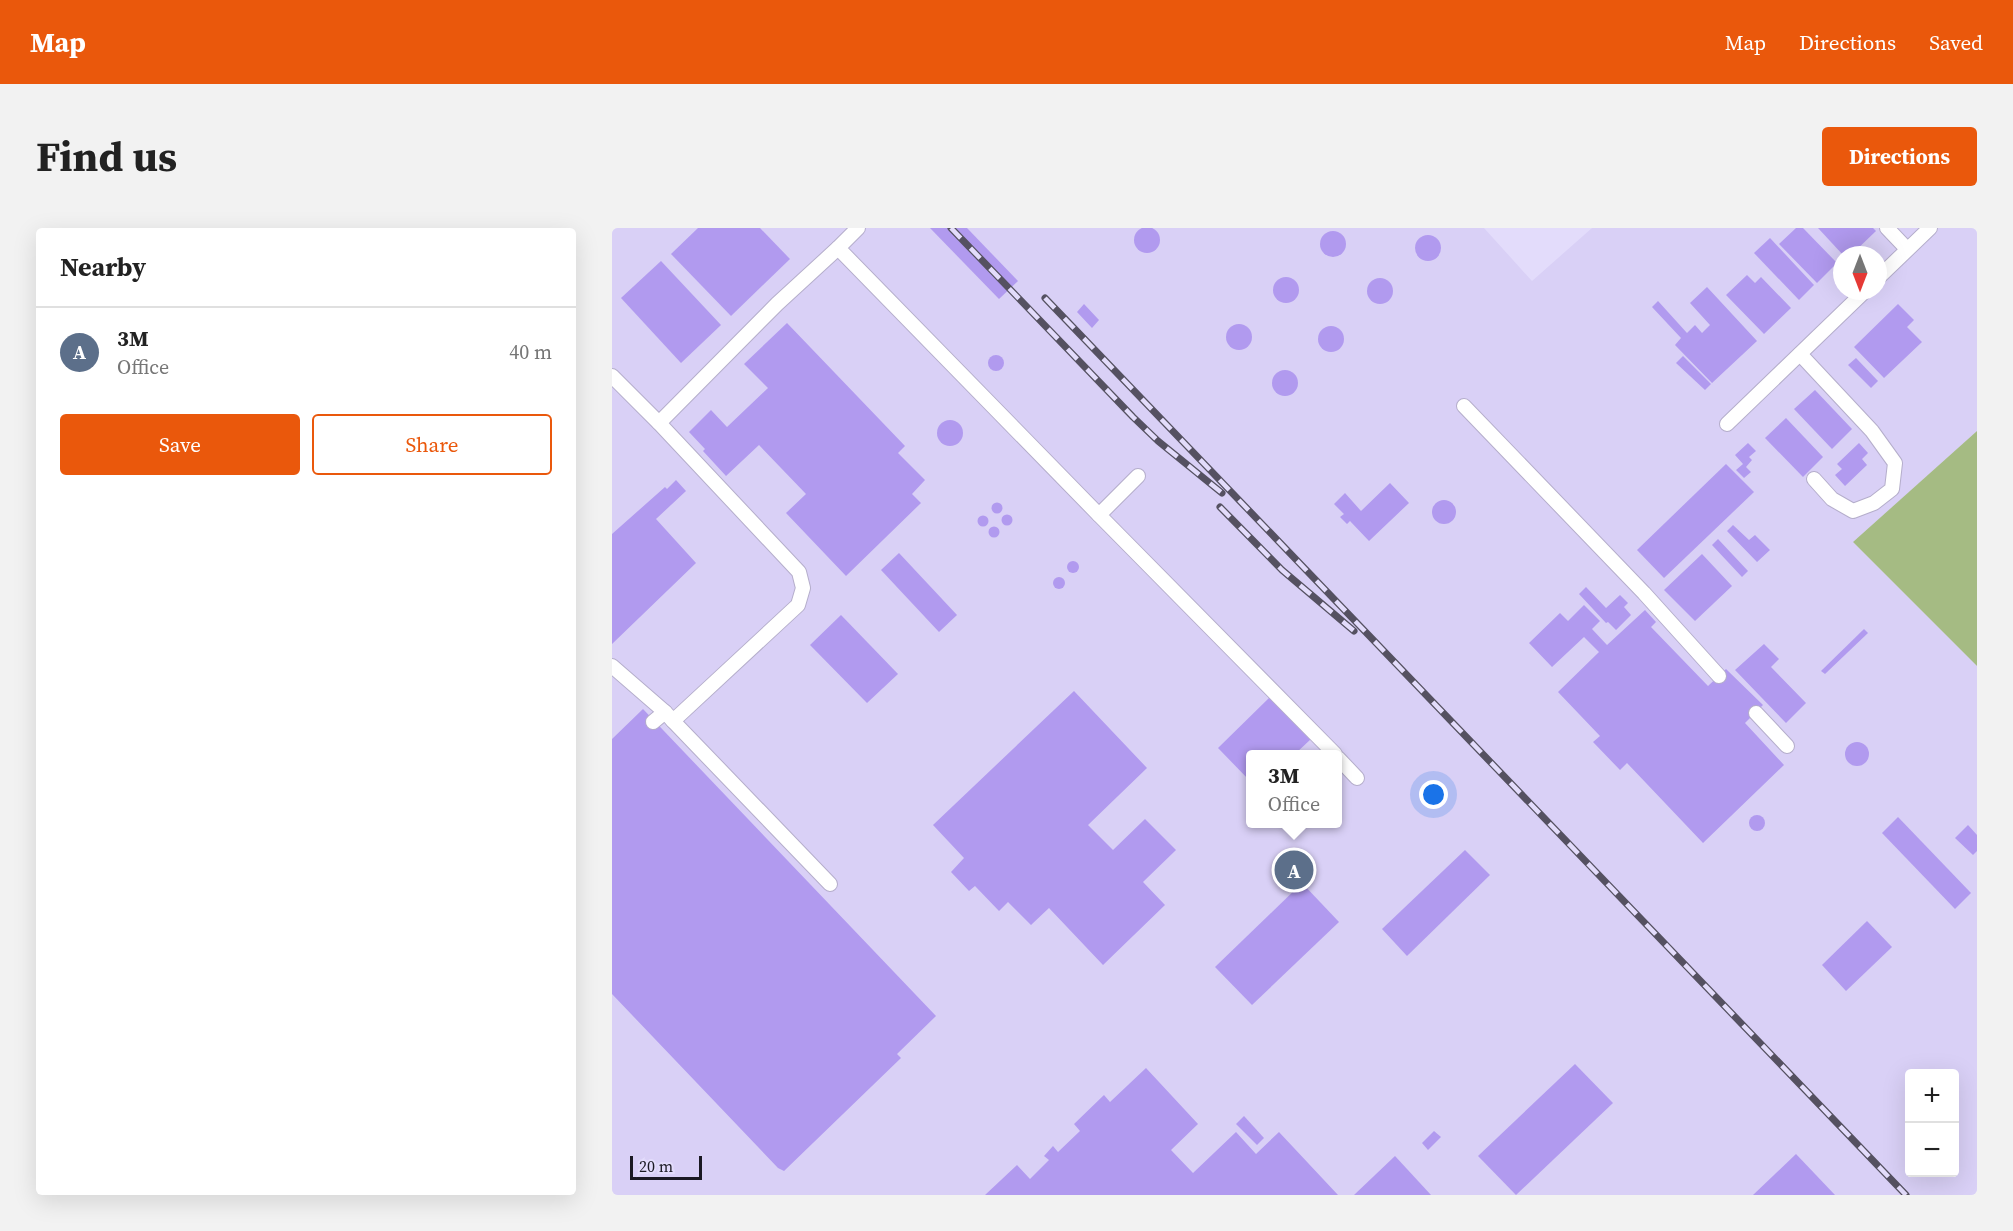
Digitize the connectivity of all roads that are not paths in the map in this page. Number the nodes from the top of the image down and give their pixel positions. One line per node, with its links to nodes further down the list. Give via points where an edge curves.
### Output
1 (858, 228): 4 (lane)
2 (1887, 228): 5 (lane)
3 (1930, 228): 5 (lane)
4 (838, 248): 11 (lane); 15 (lane)
5 (1908, 249): 6 (lane)
6 (1887, 269)
7 (1856, 300): 8 (lane)
8 (1800, 354): 12 (lane); 14 (lane, via 1872,431 1895,463 1892,489 1874,503 1853,510 1832,499)
9 (612, 376): 11 (lane)
10 (1464, 406): 17 (lane)
11 (659, 423): 19 (lane, via 799,572 803,588 798,605)
12 (1727, 424)
13 (1138, 476): 15 (lane)
14 (1814, 479)
15 (1099, 514): 22 (lane)
16 (612, 666): 19 (lane)
17 (1719, 676)
18 (1756, 712): 21 (lane)
19 (669, 717): 20 (lane); 25 (lane)
20 (653, 722)
21 (1787, 746)
22 (1330, 750)
23 (1342, 762): 24 (lane)
24 (1357, 778)
25 (830, 885)

